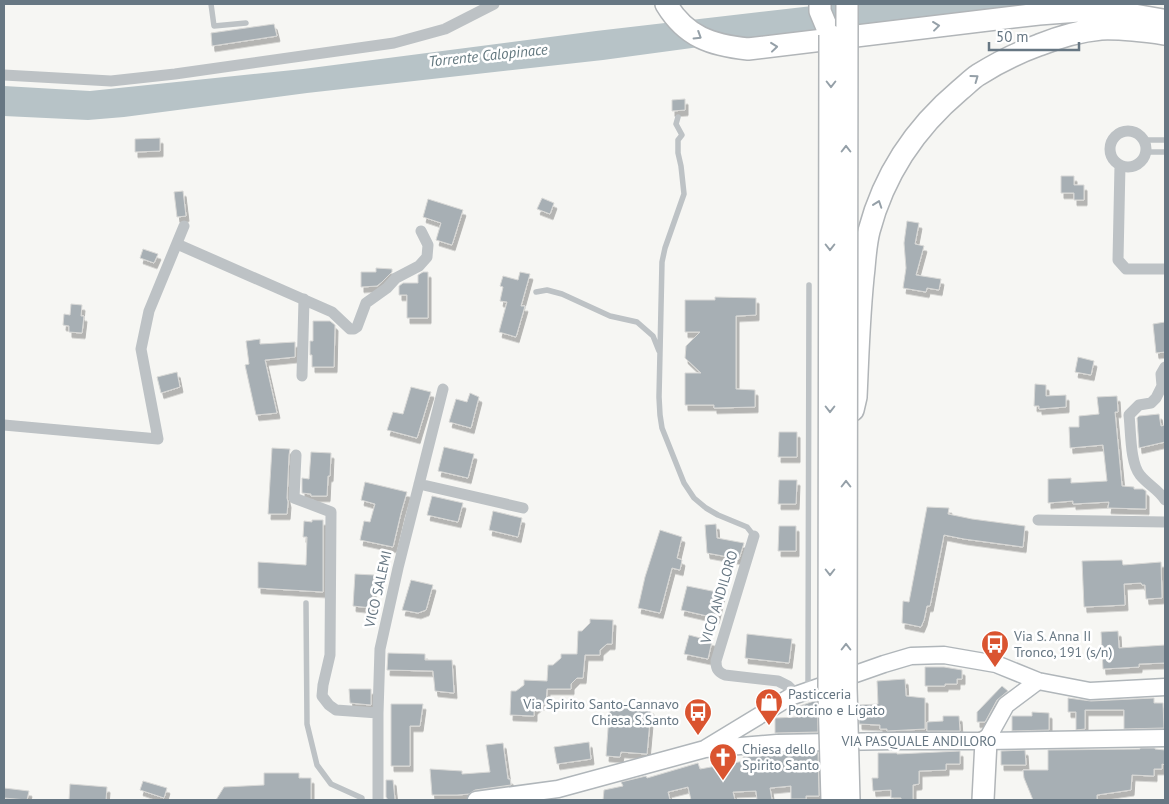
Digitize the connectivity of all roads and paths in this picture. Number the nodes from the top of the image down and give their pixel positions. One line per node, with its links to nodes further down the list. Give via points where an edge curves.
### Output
1 (212, 4): 8 (lane, via 214,26)
2 (494, 4): 11 (street, via 445,29 394,43 111,81)
3 (820, 4): 10 (highway)
4 (831, 4): 10 (highway)
5 (847, 4): 30 (highway, one-way to 5, bridge)
6 (670, 10): 7 (highway, one-way to 7, via 701,38 726,47 748,50 1079,11 1117,12)
7 (1165, 21)
8 (246, 23)
9 (1165, 34): 30 (highway, one-way to 9, bridge, via 856,397 861,290 869,233 879,199 898,160 918,132 941,105 977,76 1010,57 1061,36 1120,29)
10 (830, 35): 50 (highway, one-way to 50, bridge)
11 (4, 75)
12 (678, 117): 25 (lane, via 676,124 682,135 678,140 678,153 684,194 662,262)
13 (1144, 140): 14 (lane); 15 (street); 17 (street, via 1134,132 1117,135 1111,144 1112,156)
14 (1165, 140)
15 (1146, 152): 16 (lane); 17 (street, via 1139,164 1132,167)
16 (1165, 152)
17 (1120, 165): 21 (street, via 1118,260 1126,269)
18 (184, 226): 20 (street)
19 (421, 231): 24 (street, via 428,245 427,257 366,303 354,329 332,312)
20 (176, 244): 24 (street); 29 (street, via 149,311 141,349 158,439)
21 (1165, 269)
22 (809, 286): 41 (lane)
23 (536, 292): 25 (lane, via 547,290 562,294 610,316 637,322 653,336)
24 (304, 300): 27 (street)
25 (660, 353): 37 (lane, via 662,428 684,483 706,508 747,527)
26 (1165, 367): 33 (street, via 1156,398 1151,403 1139,405 1129,415 1132,459 1138,473)
27 (302, 376)
28 (442, 389): 32 (street, VICO SALEMI)
29 (4, 425)
30 (846, 442): 51 (highway, one-way to 30, bridge)
31 (296, 455): 42 (street, via 294,498 331,512 330,655 322,696 336,710)
32 (419, 484): 34 (street); 42 (street, VICO SALEMI, via 380,648)
33 (1165, 500)
34 (522, 508)
35 (1038, 520): 36 (street)
36 (1165, 522)
37 (754, 536): 41 (street, VICO ANDILORO, via 716,666 718,672 725,675 778,681)
38 (306, 603): 47 (lane, via 307,724 317,765 331,784)
39 (1038, 682): 40 (street, via 1090,691); 41 (street, via 996,664 944,655 911,656); 44 (street, via 1006,705)
40 (1165, 687)
41 (802, 693): 45 (street, via 790,697)
42 (378, 713): 48 (street, VICO SALEMI)
43 (1165, 738): 44 (street, VIA PASQUALE ANDILORO)
44 (986, 741): 45 (street, VIA PASQUALE ANDILORO, via 777,743); 52 (highway)
45 (705, 749): 46 (street, VIA PASQUALE ANDILORO)
46 (559, 794): 49 (street, VIA PASQUALE ANDILORO)
47 (362, 800)
48 (378, 800)
49 (476, 800)
50 (832, 800)
51 (849, 800)
52 (983, 800)

